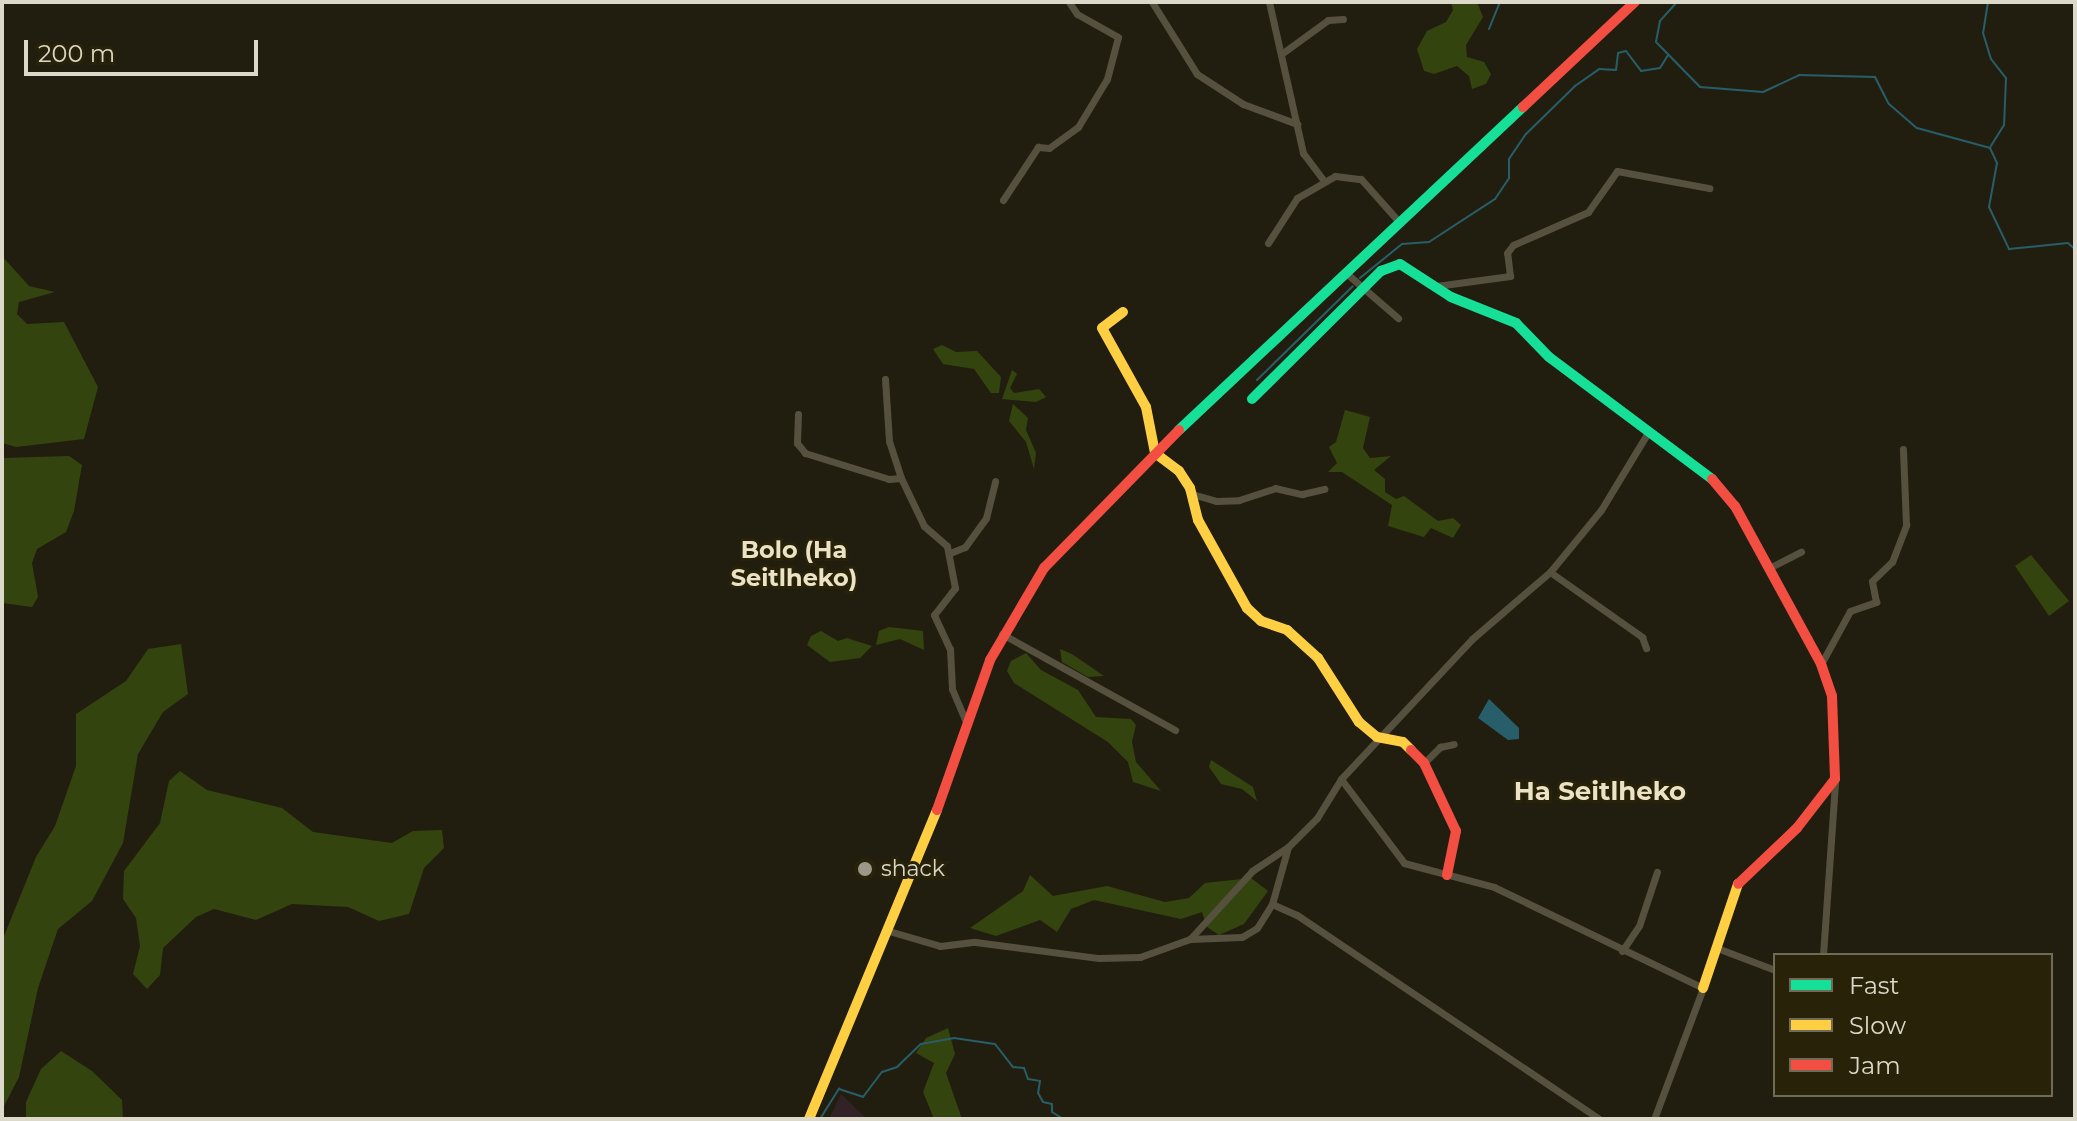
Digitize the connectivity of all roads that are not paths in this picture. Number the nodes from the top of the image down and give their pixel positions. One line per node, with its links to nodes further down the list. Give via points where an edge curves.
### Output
1 (1069, 2): 10 (street, via 1077,14 1118,37 1107,79 1078,127 1049,148 1038,147)
2 (1152, 2): 7 (street, via 1197,74 1243,104)
3 (1269, 2): 6 (street)
4 (1635, 2): 11 (street)
5 (1343, 19): 6 (street, via 1328,20)
6 (1284, 52): 7 (street)
7 (1297, 124): 8 (street, via 1303,153)
8 (1325, 182): 11 (street, via 1349,174 1361,179); 12 (street, via 1297,198)
9 (1709, 188): 14 (street, via 1617,171 1588,212 1513,245 1507,253 1510,276)
10 (1003, 200)
11 (1400, 223): 13 (street)
12 (1268, 243)
13 (1346, 273): 15 (street); 23 (street)
14 (1436, 286): 15 (street, via 1400,264 1381,271); 21 (street, via 1516,323 1557,364)
15 (1362, 289): 17 (street); 19 (street)
16 (1123, 312): 23 (street, via 1102,328 1146,407)
17 (1398, 318)
18 (885, 379): 24 (street, via 889,441)
19 (1252, 399)
20 (798, 414): 24 (street, via 797,443 805,453)
21 (1647, 434): 30 (street, via 1704,470 1735,506); 31 (street, via 1601,510)
22 (1903, 449): 34 (street, via 1906,525 1892,562 1872,581 1876,602 1850,611)
23 (1155, 453): 27 (street, via 1179,471); 32 (street, via 1069,540)
24 (901, 478): 29 (street, via 924,526)
25 (995, 481): 29 (street, via 986,518 965,547)
26 (1324, 489): 27 (street, via 1302,494 1275,488 1216,501)
27 (1192, 494): 37 (street, via 1198,520 1247,608 1261,621 1287,630 1318,658 1348,707)
28 (1801, 552): 30 (street)
29 (950, 553): 35 (street, via 955,588 934,615 950,649 952,689)
30 (1769, 568): 34 (street)
31 (1550, 572): 33 (street, via 1642,637); 37 (street, via 1485,626 1409,710)
32 (1002, 634): 35 (street); 36 (street)
33 (1646, 648)
34 (1821, 664): 41 (street, via 1832,696)
35 (967, 725): 46 (street)
36 (1175, 730)
37 (1377, 737): 39 (street, via 1403,742); 40 (street)
38 (1454, 744): 39 (street, via 1440,747)
39 (1424, 763): 44 (street, via 1456,831)
40 (1341, 779): 42 (street, via 1317,818); 44 (street, via 1404,863)
41 (1835, 779): 48 (street, via 1797,828 1739,880); 50 (street)
42 (1288, 847): 45 (street); 47 (street, via 1252,871)
43 (1657, 872): 49 (street, via 1639,926)
44 (1447, 875): 49 (street, via 1494,887)
45 (1272, 904): 47 (street, via 1257,928 1242,937); 54 (street, via 1384,971)
46 (889, 931): 47 (street, via 940,946 1006,944 1099,958 1140,957); 53 (street)
47 (1190, 939)
48 (1717, 948): 51 (street); 52 (street)
49 (1622, 951): 52 (street)
50 (1823, 953)
51 (1773, 969)
52 (1703, 988): 55 (street)
53 (809, 1119)
54 (1599, 1119)
55 (1654, 1119)

